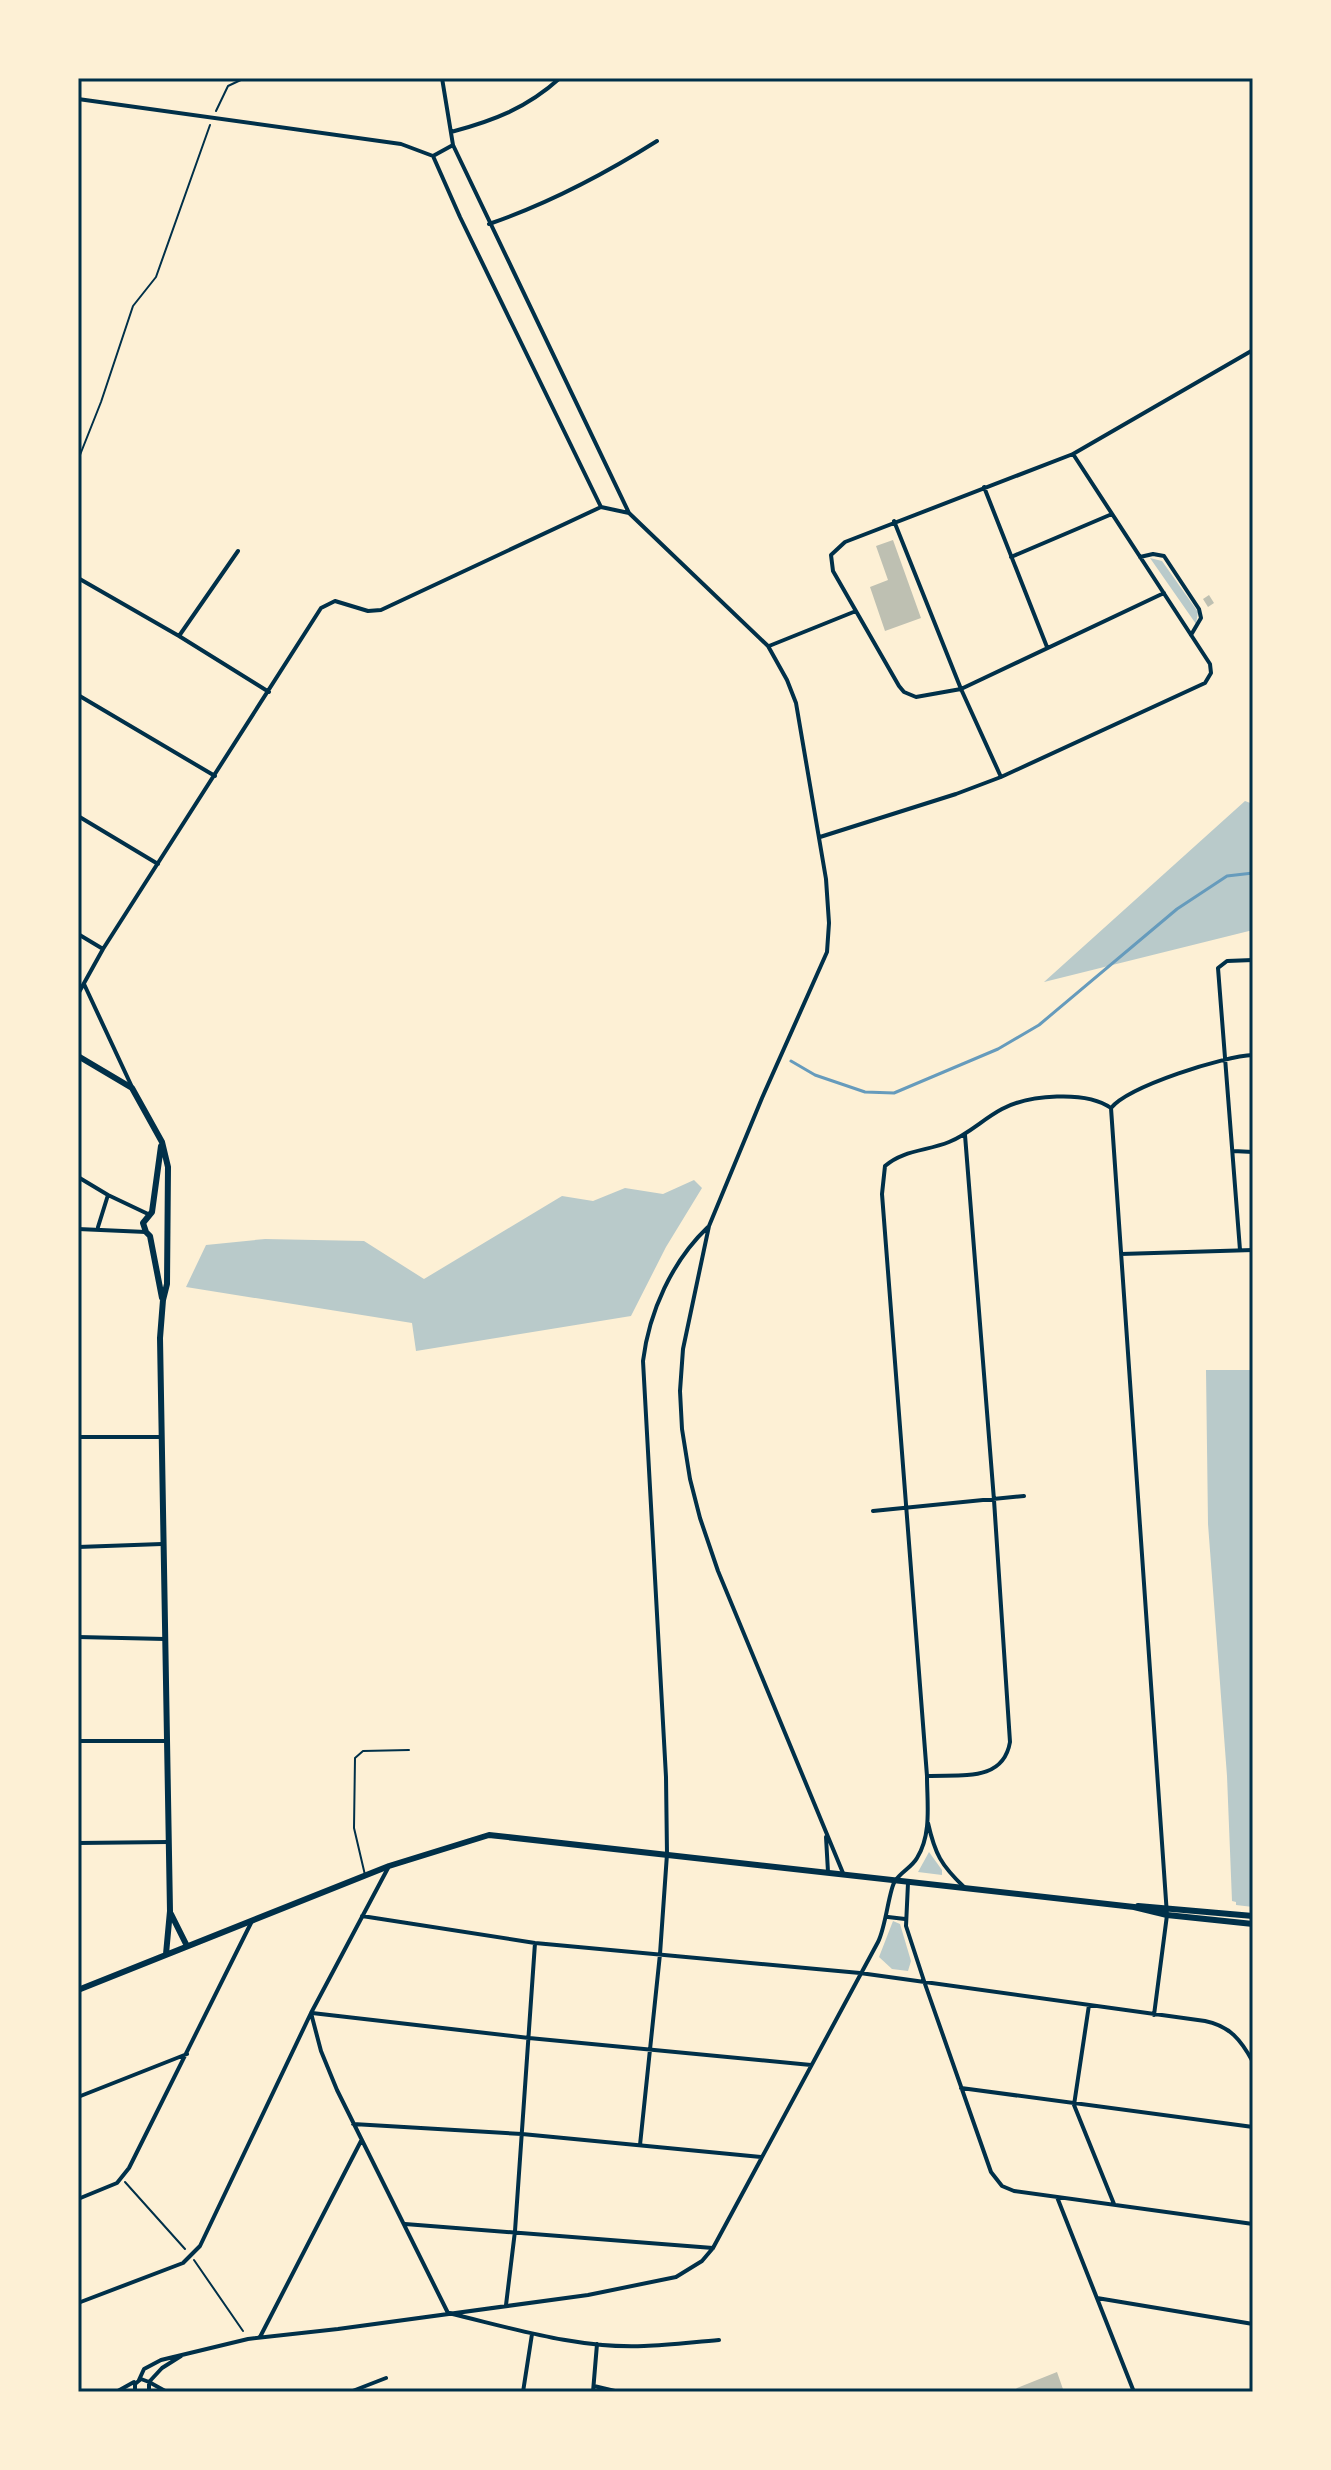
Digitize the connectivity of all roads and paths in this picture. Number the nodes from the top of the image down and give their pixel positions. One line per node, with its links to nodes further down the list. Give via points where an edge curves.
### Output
1 (245, 78): 5 (path, via 228,86)
2 (442, 78): 6 (street)
3 (560, 78): 6 (street, via 517,110)
4 (78, 99): 5 (street)
5 (213, 117): 9 (street, via 401,144); 13 (path, via 156,277 133,306)
6 (451, 132): 8 (street)
7 (657, 141): 10 (street, via 595,179)
8 (453, 145): 9 (street); 10 (street)
9 (433, 156): 15 (street)
10 (489, 224): 16 (street)
11 (1253, 350): 12 (street)
12 (1073, 454): 14 (street); 17 (street)
13 (78, 460)
14 (984, 487): 18 (street); 20 (street)
15 (601, 507): 16 (street); 30 (street, via 381,610 327,603)
16 (629, 513): 27 (street)
17 (1112, 514): 20 (street); 21 (street)
18 (894, 521): 24 (street, via 845,542 831,555 833,571); 29 (street)
19 (238, 551): 26 (street)
20 (1011, 557): 28 (street)
21 (1140, 557): 23 (street); 25 (street, via 1164,556 1192,598 1201,618)
22 (78, 578): 26 (street)
23 (1164, 593): 25 (street); 28 (street)
24 (856, 611): 27 (street); 29 (street, via 904,692 924,697)
25 (1191, 635): 33 (street, via 1210,664 1205,683)
26 (179, 636): 30 (street)
27 (768, 646): 35 (street, via 796,703)
28 (1047, 647): 29 (street)
29 (961, 689): 33 (street)
30 (269, 692): 32 (street)
31 (78, 695): 32 (street)
32 (215, 776): 36 (street)
33 (1001, 777): 35 (street)
34 (78, 816): 36 (street)
35 (820, 837): 55 (street, via 829,902 827,952)
36 (158, 864): 38 (street)
37 (78, 934): 38 (street)
38 (103, 949): 40 (street)
39 (1253, 960): 44 (street, via 1227,961 1218,968)
40 (84, 984): 41 (street); 45 (street)
41 (78, 994)
42 (1253, 1055): 44 (street)
43 (78, 1056): 45 (street)
44 (1226, 1058): 46 (street, via 1127,1094); 49 (street)
45 (132, 1088): 48 (street)
46 (1111, 1108): 47 (street, via 1090,1098 1028,1100 1004,1108); 62 (street)
47 (965, 1135): 67 (street); 68 (street, via 893,1159 883,1178)
48 (162, 1142): 53 (street); 54 (street, via 168,1167)
49 (1233, 1151): 50 (street); 60 (street)
50 (1253, 1152)
51 (78, 1177): 52 (street)
52 (108, 1195): 53 (street); 56 (street)
53 (150, 1213): 54 (street, via 162,1213); 59 (street, via 143,1223)
54 (168, 1220): 58 (street)
55 (709, 1226): 79 (street, via 683,1349 682,1429 690,1479 718,1571); 82 (street, via 666,1285 647,1333 643,1361)
56 (97, 1228): 57 (street); 59 (street)
57 (78, 1229)
58 (167, 1230): 59 (street, via 160,1237); 63 (street)
59 (148, 1234): 63 (street)
60 (1240, 1250): 61 (street); 62 (street)
61 (1253, 1250)
62 (1121, 1254): 91 (street)
63 (163, 1300): 65 (street)
64 (78, 1437): 65 (street)
65 (161, 1437): 70 (street)
66 (1024, 1496): 67 (street)
67 (994, 1500): 68 (street); 77 (street, via 1010,1742 997,1769)
68 (905, 1506): 69 (street); 77 (street)
69 (873, 1511)
70 (162, 1544): 71 (street); 73 (street)
71 (78, 1547)
72 (78, 1637): 73 (street)
73 (165, 1639): 75 (street)
74 (78, 1741): 75 (street)
75 (166, 1741): 80 (street)
76 (409, 1750): 85 (lane, via 363,1751 355,1758 355,1838)
77 (927, 1776): 78 (street)
78 (928, 1821): 87 (street, via 916,1860); 89 (street, via 936,1854)
79 (826, 1835): 84 (street); 86 (street)
80 (168, 1842): 81 (street); 90 (street)
81 (78, 1843)
82 (667, 1854): 83 (street, via 489,1835); 84 (street); 101 (street)
83 (389, 1866): 85 (street); 92 (street)
84 (828, 1873): 86 (street)
85 (366, 1876): 96 (street)
86 (844, 1876): 87 (street)
87 (894, 1881): 88 (street); 94 (street)
88 (908, 1883): 89 (street); 95 (street)
89 (967, 1890): 91 (street)
90 (170, 1911): 99 (street); 100 (street)
91 (1167, 1911): 93 (street); 97 (street); 107 (street)
92 (362, 1916): 98 (street); 106 (street)
93 (1253, 1916)
94 (888, 1917): 95 (street); 102 (street)
95 (905, 1919): 103 (street)
96 (252, 1921): 99 (street); 110 (street)
97 (1253, 1924)
98 (535, 1943): 101 (street); 108 (street)
99 (187, 1946): 100 (street)
100 (166, 1954): 104 (street)
101 (660, 1954): 102 (street); 109 (street)
102 (860, 1973): 103 (street); 112 (street)
103 (925, 1984): 105 (street); 113 (street)
104 (78, 1990)
105 (1089, 2005): 107 (street); 115 (street)
106 (311, 2013): 108 (street); 116 (street); 130 (street, via 192,2257)
107 (1154, 2015): 111 (street, via 1219,2024 1231,2031)
108 (529, 2038): 109 (street); 118 (street)
109 (650, 2049): 112 (street); 120 (street)
110 (188, 2053): 114 (street); 123 (street, via 122,2178)
111 (1253, 2062)
112 (811, 2065): 121 (street)
113 (961, 2088): 115 (street); 122 (street, via 991,2172 1002,2186)
114 (78, 2097)
115 (1074, 2105): 117 (street); 124 (street)
116 (352, 2124): 118 (street); 119 (street)
117 (1253, 2127)
118 (522, 2134): 120 (street); 127 (street)
119 (361, 2141): 125 (street); 135 (street)
120 (640, 2145): 121 (street)
121 (761, 2157): 128 (street)
122 (1057, 2197): 124 (street); 129 (street)
123 (78, 2199)
124 (1114, 2204): 126 (street)
125 (405, 2224): 127 (street); 132 (street)
126 (1253, 2224)
127 (515, 2231): 128 (street); 131 (street)
128 (713, 2248): 131 (street, via 676,2277)
129 (1097, 2298): 133 (street); 150 (street)
130 (78, 2303)
131 (506, 2305): 132 (street)
132 (448, 2313): 134 (street); 135 (street)
133 (1253, 2324)
134 (532, 2334): 137 (street); 148 (street)
135 (260, 2337): 138 (street)
136 (719, 2340): 137 (street)
137 (597, 2344): 142 (street)
138 (183, 2354): 140 (street, via 144,2369); 141 (street)
139 (386, 2378): 147 (street)
140 (138, 2381): 141 (street); 143 (street); 144 (street)
141 (149, 2382): 145 (street); 146 (street)
142 (593, 2389): 149 (street)
143 (116, 2392)
144 (135, 2392)
145 (149, 2392)
146 (167, 2392)
147 (350, 2392)
148 (523, 2392)
149 (619, 2392)
150 (1134, 2392)

